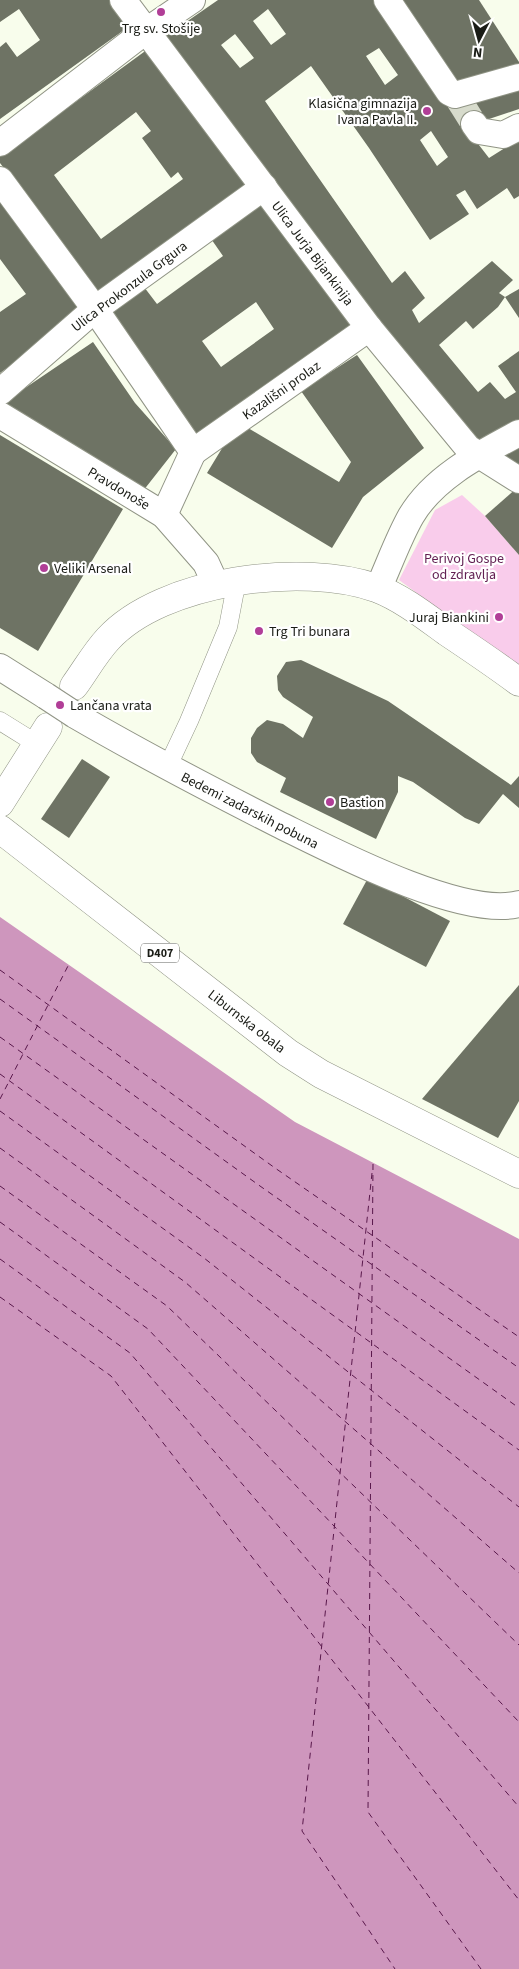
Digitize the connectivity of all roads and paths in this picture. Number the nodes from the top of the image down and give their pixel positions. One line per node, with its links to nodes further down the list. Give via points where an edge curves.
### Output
1 (124, 0): 4 (street)
2 (192, 0): 4 (street)
3 (387, 0): 5 (street, via 449,92 456,96)
4 (147, 38): 8 (street); 10 (street, Ulica Jurja Bijankinija)
5 (519, 77)
6 (474, 124): 7 (street, via 479,131 503,135)
7 (519, 127)
8 (0, 143)
9 (0, 180): 11 (street)
10 (264, 187): 11 (street, Ulica Prokonzula Grgura); 12 (street, Ulica Jurja Bijankinija)
11 (95, 309): 13 (street, Ulica Prokonzula Grgura); 16 (street)
12 (370, 328): 16 (street, Kazališni prolaz); 17 (street, Ulica Jurja Bijankinija, via 468,448)
13 (0, 392)
14 (0, 415): 19 (street, Pravdonoše)
15 (519, 433): 17 (street)
16 (193, 452): 19 (street)
17 (478, 455): 18 (street, Ulica Jurja Bijankinija); 21 (street, via 429,493 412,515)
18 (519, 480)
19 (164, 515): 20 (street, Pravdonoše)
20 (227, 583): 21 (main road, via 307,577 356,582); 24 (main road, via 160,603 135,619 108,639); 27 (lane, via 228,627)
21 (378, 589): 23 (main road, via 410,605)
22 (0, 667): 27 (street, Bedemi zadarskih pobuna, bridge)
23 (519, 682)
24 (74, 686)
25 (0, 721): 26 (lane)
26 (42, 736): 28 (main road)
27 (166, 768): 30 (street, Bedemi zadarskih pobuna, via 362,865 470,903)
28 (0, 803)
29 (0, 829): 31 (main road, Liburnska obala / D407, via 288,1053 321,1074)
30 (519, 904)
31 (519, 1174)

